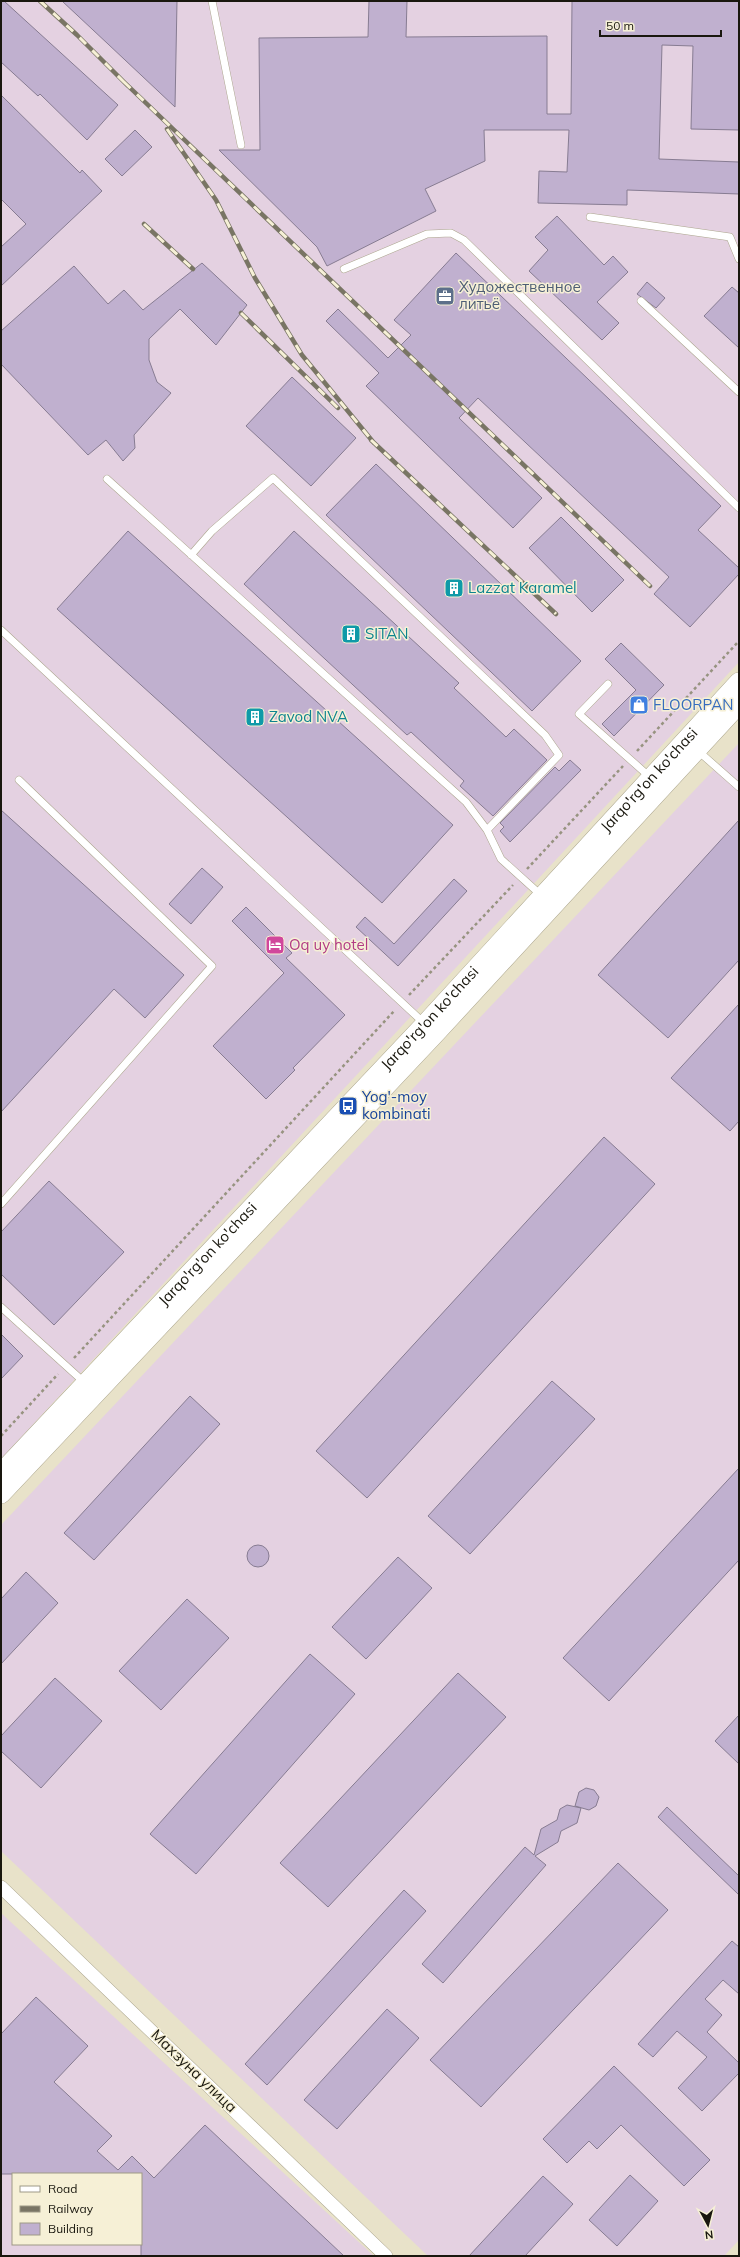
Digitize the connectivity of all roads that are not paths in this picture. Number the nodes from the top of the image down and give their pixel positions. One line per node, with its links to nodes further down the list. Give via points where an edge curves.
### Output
1 (212, 1): 2 (lane)
2 (241, 145)
3 (590, 217): 4 (lane, via 730,237)
4 (739, 259)
5 (344, 269): 9 (lane, via 427,234 451,233 464,240)
6 (641, 302): 7 (lane)
7 (739, 392)
8 (107, 479): 10 (lane)
9 (739, 508)
10 (191, 555): 19 (lane, via 466,802); 19 (lane, via 212,531 273,478 545,735 559,755)
11 (1, 630): 21 (lane)
12 (739, 682): 16 (main road, Jarqo'rg'on ko'chasi)
13 (608, 684): 16 (lane, via 579,714)
14 (739, 704): 15 (main road, Jarqo'rg'on ko'chasi)
15 (697, 750): 18 (lane); 21 (main road, Jarqo'rg'on ko'chasi)
16 (651, 778): 20 (main road, Jarqo'rg'on ko'chasi)
17 (19, 780): 22 (lane, via 212,966)
18 (739, 787)
19 (487, 830): 20 (lane, via 501,859)
20 (542, 896): 21 (main road, Jarqo'rg'on ko'chasi)
21 (430, 1029): 24 (main road, Jarqo'rg'on ko'chasi); 26 (main road, Jarqo'rg'on ko'chasi)
22 (1, 1204)
23 (1, 1307): 24 (lane)
24 (86, 1383): 25 (main road, Jarqo'rg'on ko'chasi)
25 (1, 1473)
26 (1, 1494)
27 (1, 1887): 28 (street, Махзуна улица)
28 (386, 2256)

